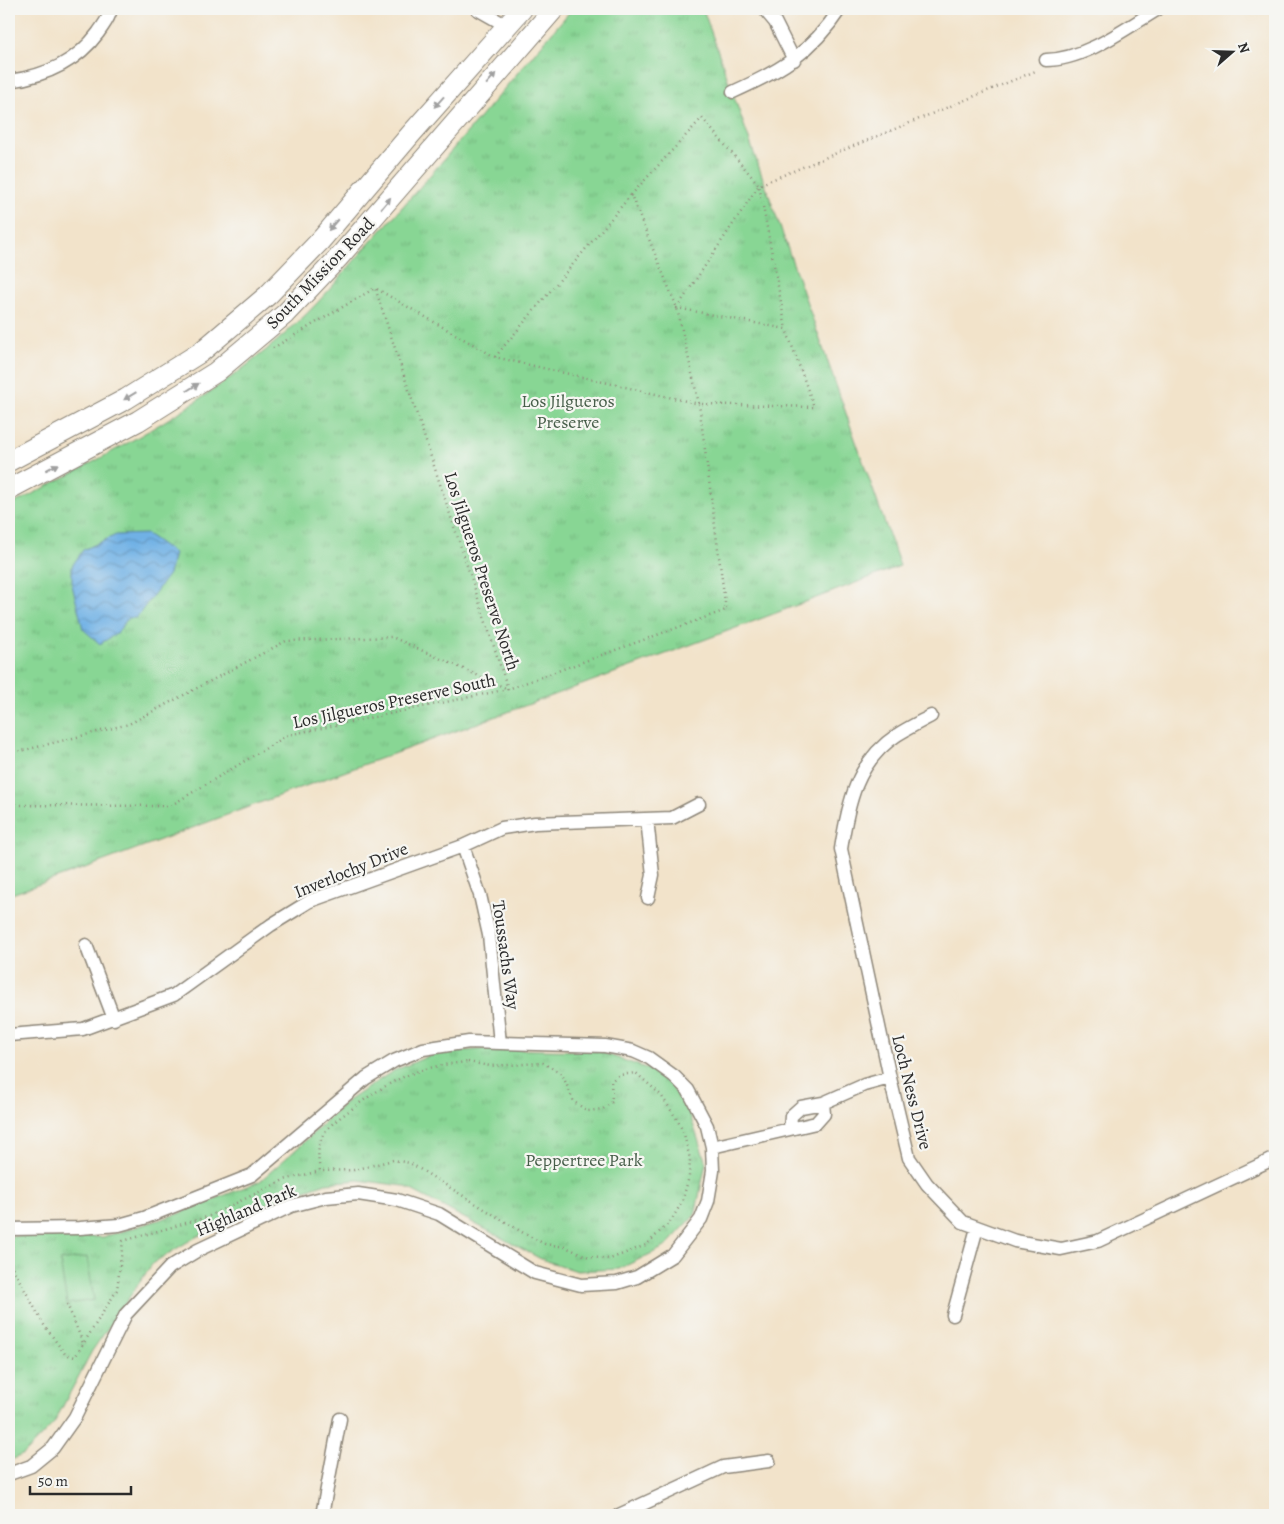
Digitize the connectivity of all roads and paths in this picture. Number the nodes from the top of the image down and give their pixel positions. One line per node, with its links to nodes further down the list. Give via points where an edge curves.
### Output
1 (110, 9): 12 (street, via 109,18 87,48 66,64 42,74)
2 (477, 9): 8 (street)
3 (522, 9): 8 (main road, South Mission Road)
4 (554, 9): 21 (main road, South Mission Road, one-way to 4, via 138,421 216,372 285,314 338,258)
5 (764, 9): 9 (street, via 775,22)
6 (840, 9): 9 (street, via 825,31)
7 (1158, 9): 11 (street, via 1094,47)
8 (506, 26): 20 (main road, South Mission Road, one-way to 20, via 320,241 268,295 201,352 126,399)
9 (794, 60): 13 (street)
10 (1046, 60): 11 (street)
11 (1063, 60): 14 (path)
12 (9, 81)
13 (733, 92)
14 (759, 186): 15 (path, via 702,118); 16 (path); 17 (path)
15 (631, 195): 16 (path, Los Jilgueros Preserve North); 18 (path)
16 (677, 308): 17 (path); 19 (path, Los Jilgueros Preserve North)
17 (786, 329): 19 (path, Los Jilgueros Preserve North, via 814,408)
18 (495, 357): 19 (path, Los Jilgueros Preserve North); 22 (path, Los Jilgueros Preserve North, via 375,288)
19 (699, 404): 22 (path, Los Jilgueros Preserve North, via 726,610)
20 (9, 461)
21 (9, 489)
22 (508, 690): 24 (path, Los Jilgueros Preserve South, via 392,637 286,641 129,724); 26 (path, Los Jilgueros Preserve South, via 288,735 170,806)
23 (931, 716): 34 (street, Loch Ness Drive, via 896,735 872,758 856,784 841,849)
24 (9, 754)
25 (699, 804): 27 (street, Inverlochy Drive, via 672,818)
26 (9, 805)
27 (647, 819): 28 (street, Inverlochy Drive, via 535,823 502,828); 29 (street, via 652,875)
28 (463, 846): 31 (street, Inverlochy Drive, via 310,901 174,995); 33 (street, Toussachs Way, via 480,895 489,935)
29 (648, 898)
30 (86, 945): 31 (street)
31 (114, 1019): 32 (street, Inverlochy Drive, via 83,1029)
32 (9, 1034)
33 (500, 1043): 37 (street, Highland Park, via 605,1046 633,1051 648,1058 688,1090 707,1126); 41 (street, Highland Park, via 469,1042 423,1049 394,1061 366,1078 252,1175 144,1218 80,1228)
34 (890, 1078): 35 (street, via 864,1084); 40 (street, Loch Ness Drive, via 909,1158 927,1184 963,1222)
35 (823, 1104): 36 (street, via 801,1107 791,1116); 36 (street, via 824,1114 816,1123)
36 (790, 1128): 37 (street)
37 (712, 1147): 48 (street, Highland Park, via 710,1191 701,1219 673,1255 637,1277 617,1283 581,1285 535,1273 439,1214 397,1200 358,1194 326,1197 290,1206 170,1267 126,1314 74,1418 54,1448 31,1466)
38 (1275, 1158): 40 (street, Loch Ness Drive, via 1098,1241 1061,1249 1015,1241)
39 (320, 1171): 39 (path, via 317,1156 322,1136 341,1116 399,1077 441,1064 468,1062 490,1066 543,1063 562,1074 574,1102 588,1111 603,1109 612,1102 612,1081 619,1075 636,1073 662,1095 674,1114 684,1134 690,1159 682,1202 671,1221 646,1245 610,1259 589,1257 565,1247 545,1244 410,1163 393,1160 354,1170); 45 (path, via 284,1180 207,1217 123,1241 116,1290)
40 (977, 1228): 44 (street)
41 (9, 1229)
42 (9, 1264): 45 (path, via 44,1325 65,1354 75,1356)
43 (67, 1304): 45 (path)
44 (953, 1315)
45 (83, 1342)
46 (340, 1419): 49 (street)
47 (769, 1461): 50 (street, via 723,1467)
48 (9, 1474)
49 (322, 1515)
50 (620, 1515)

